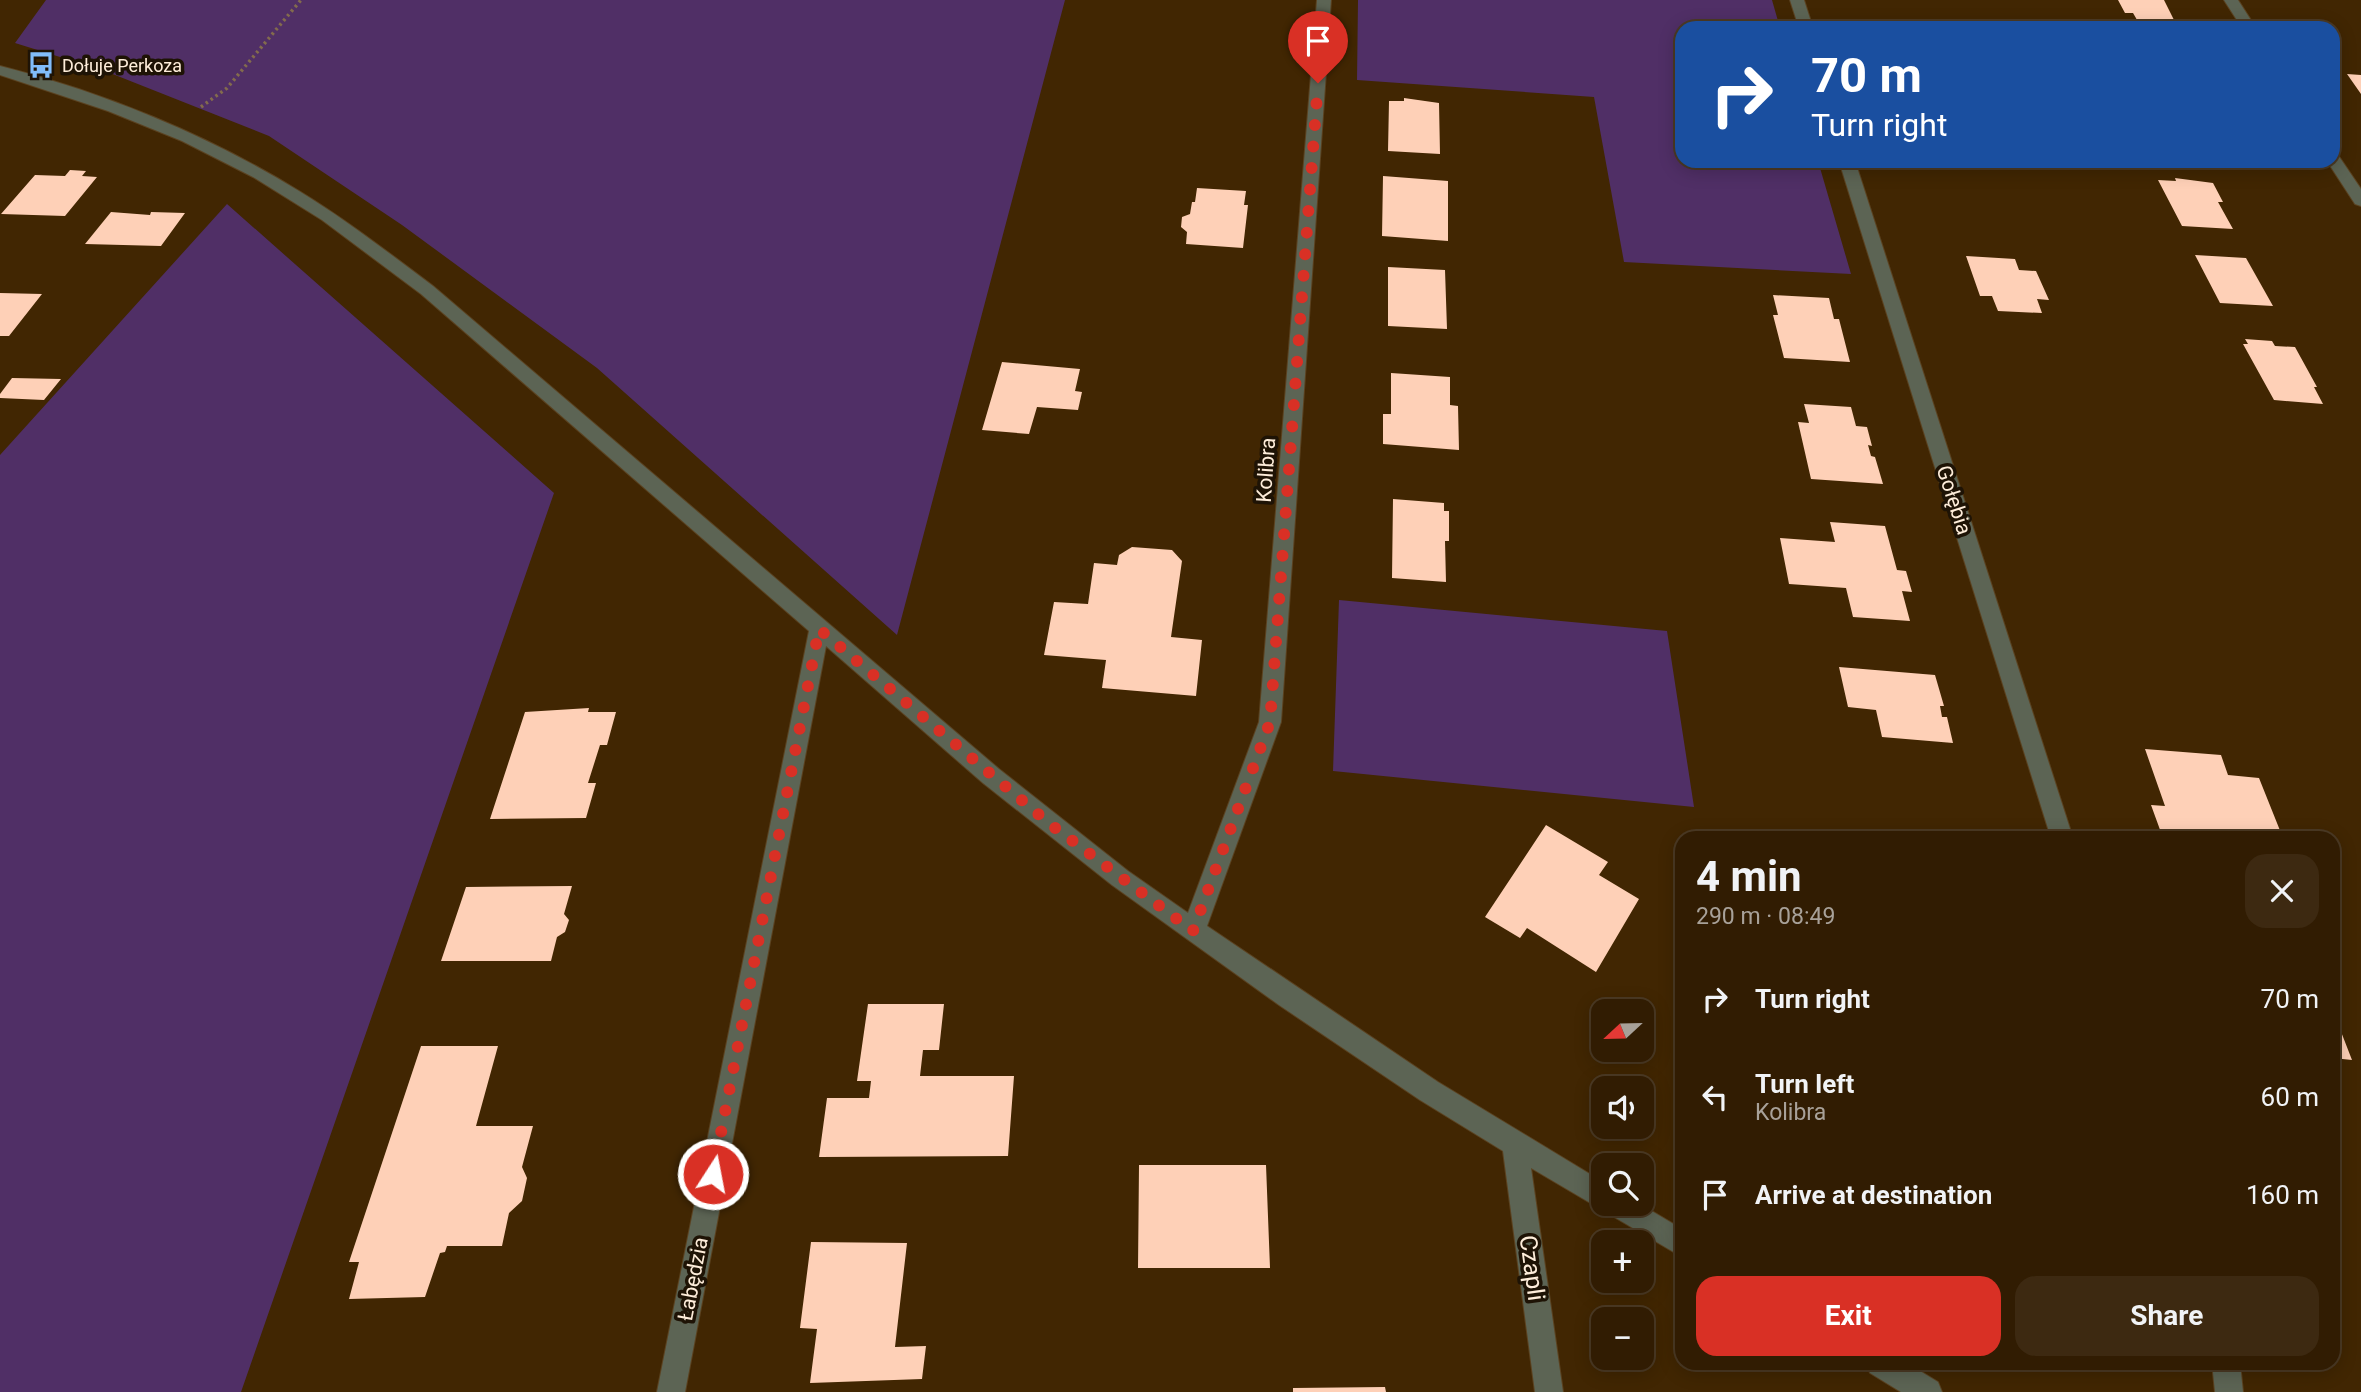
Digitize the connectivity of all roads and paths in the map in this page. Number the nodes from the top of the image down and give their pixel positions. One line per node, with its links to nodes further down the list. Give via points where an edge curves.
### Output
1 (301, 0): 8 (path, via 227,88)
2 (1324, 0): 14 (street, Kolibra, via 1270,722)
3 (1797, 0): 5 (street)
4 (2231, 0): 6 (street)
5 (1803, 21)
6 (2244, 21)
7 (0, 70): 8 (street, via 81,95)
8 (169, 130): 12 (street, via 293,194 378,252)
9 (1849, 168): 13 (street, Gołębia)
10 (2340, 168): 11 (street)
11 (2361, 201)
12 (819, 629): 14 (street, via 1050,824); 21 (street, Łabędzia)
13 (2060, 831)
14 (1193, 931): 15 (street, via 1429,1091)
15 (1515, 1143): 16 (street); 22 (street, Czapli)
16 (1591, 1189)
17 (1635, 1216): 18 (street)
18 (1675, 1240)
19 (1892, 1370): 23 (street)
20 (2227, 1370): 24 (street)
21 (671, 1392)
22 (1549, 1392)
23 (1928, 1392)
24 (2229, 1392)

